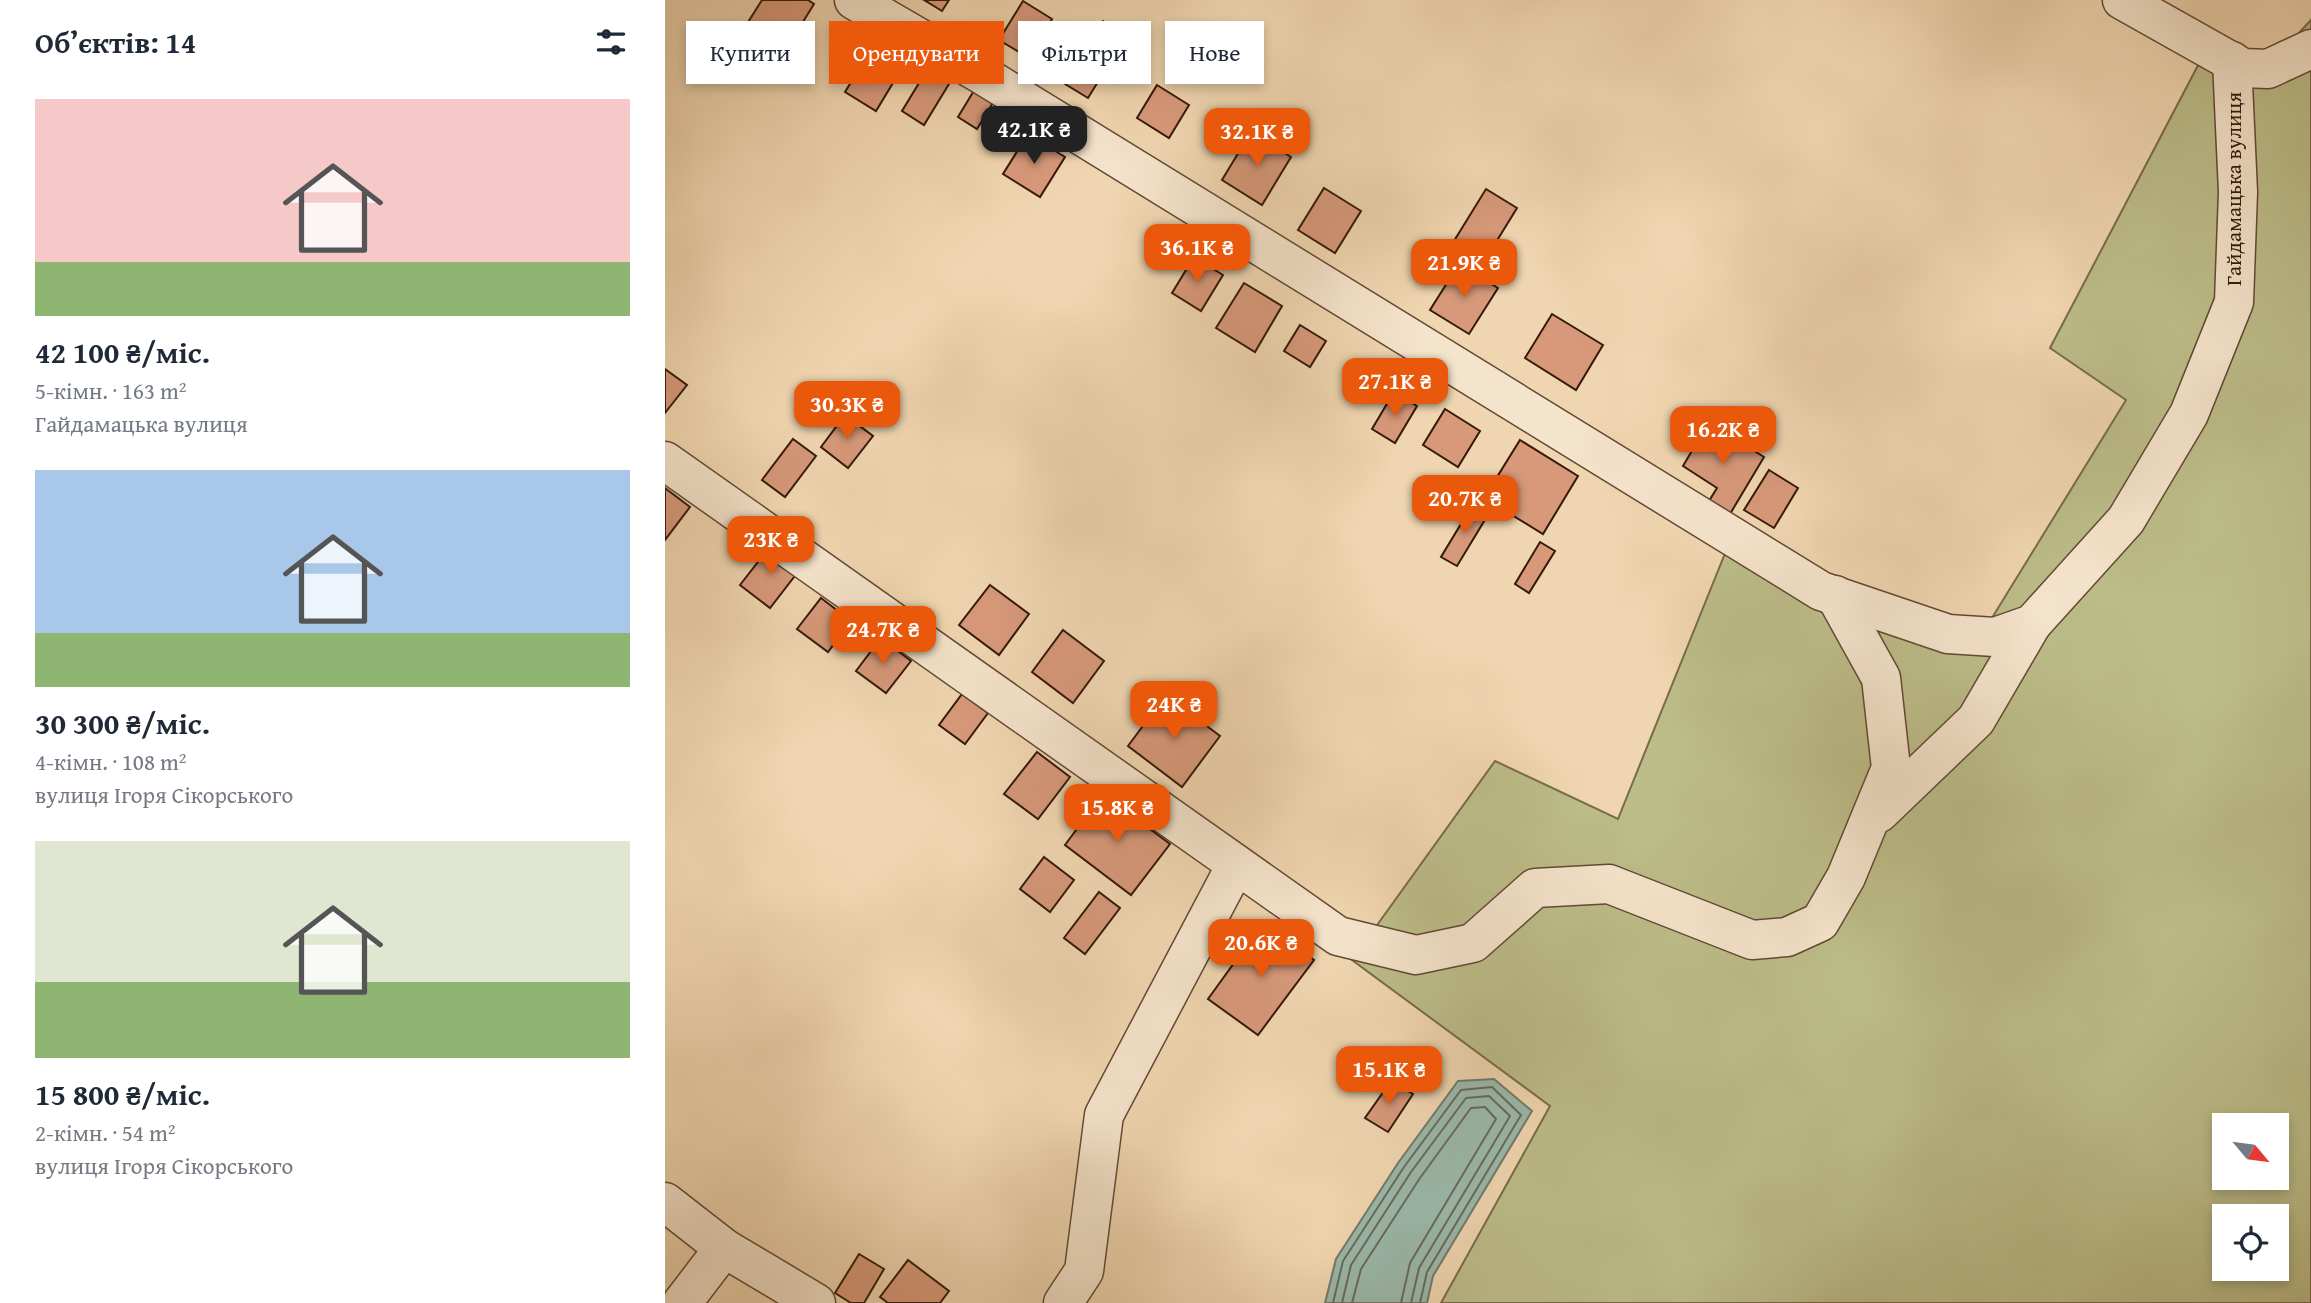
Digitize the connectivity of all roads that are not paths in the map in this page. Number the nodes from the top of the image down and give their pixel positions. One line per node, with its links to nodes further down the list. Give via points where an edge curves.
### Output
1 (854, 0): 6 (street, Гайдамацька вулиця)
2 (2122, 0): 4 (street)
3 (2311, 49): 4 (street, via 2267,69 2243,68)
4 (2232, 61): 7 (street, Гайдамацька вулиця, via 2238,191 2234,302 2189,414 2126,520)
5 (665, 461): 9 (street)
6 (1835, 596): 7 (street, Гайдамацька вулиця, via 1948,634 1995,637); 8 (street, via 1881,678 1891,768)
7 (2032, 624): 8 (street, via 1976,720)
8 (1868, 824): 9 (street, via 1846,877 1820,922 1787,937 1752,940 1609,884 1535,888 1473,943 1416,955 1338,936)
9 (1236, 865): 14 (street, via 1104,1115 1084,1271)
10 (665, 1202): 11 (street)
11 (724, 1248): 12 (street); 13 (street)
12 (682, 1303)
13 (815, 1303)
14 (1063, 1303)

